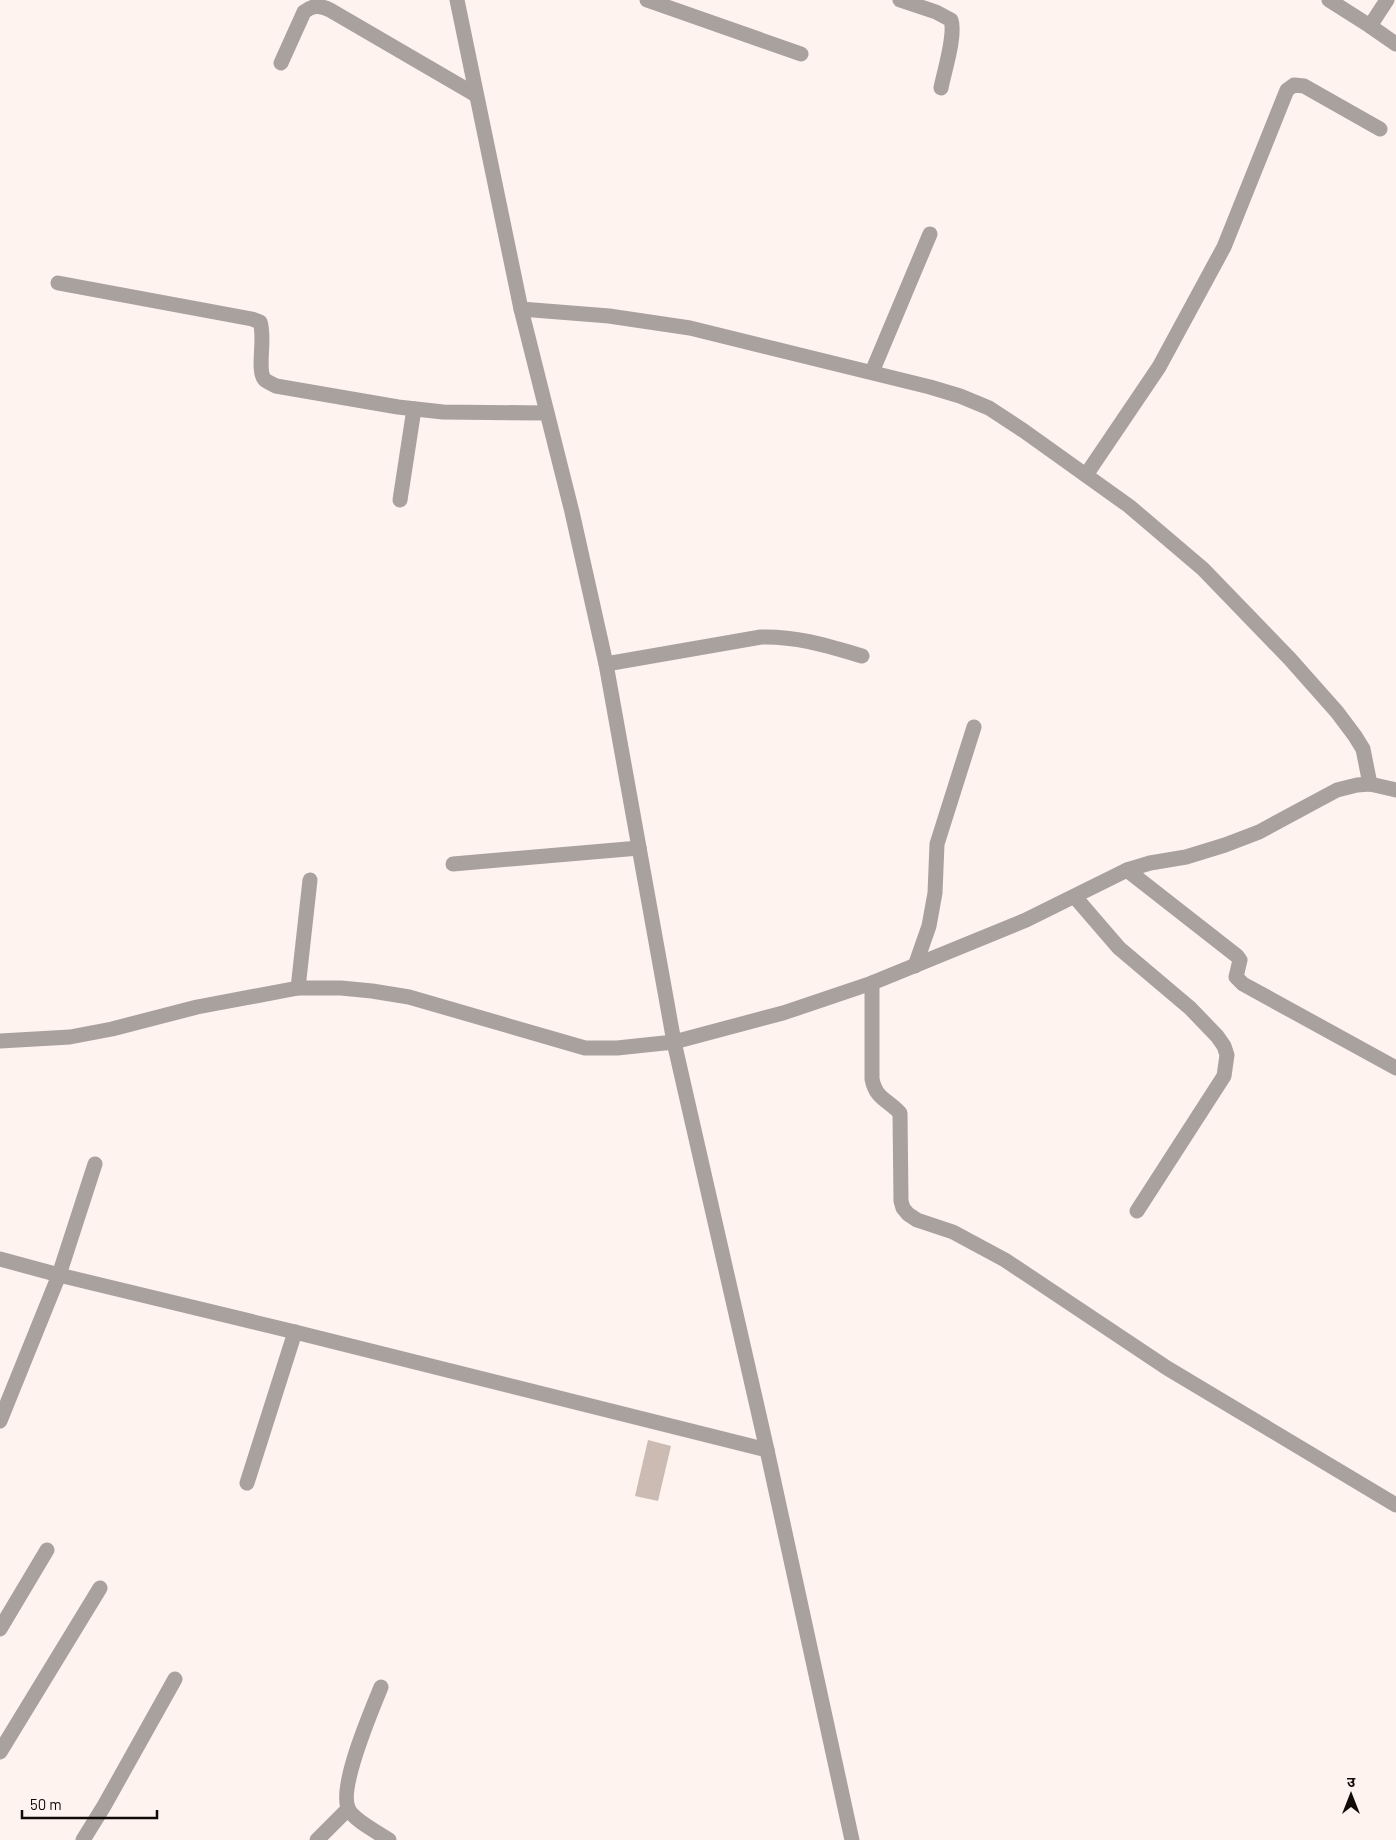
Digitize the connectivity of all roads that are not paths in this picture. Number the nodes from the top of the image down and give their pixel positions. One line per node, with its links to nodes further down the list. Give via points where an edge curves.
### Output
1 (457, 0): 11 (street)
2 (647, 0): 8 (street)
3 (900, 0): 10 (street, via 952,20 952,37)
4 (1329, 0): 6 (street)
5 (1387, 0): 6 (street)
6 (1370, 26): 7 (street)
7 (1396, 44)
8 (801, 54)
9 (281, 63): 11 (street, via 304,12 310,7 324,7)
10 (941, 88)
11 (476, 95): 15 (street)
12 (1380, 129): 19 (street, via 1304,86 1294,85 1287,90 1224,247 1159,367)
13 (930, 234): 16 (street)
14 (58, 283): 17 (street, via 252,319 260,322 264,331 260,370 264,379 276,386)
15 (521, 309): 16 (street, via 680,326); 18 (street)
16 (872, 372): 19 (street, via 960,396 989,408)
17 (414, 409): 18 (street); 20 (street)
18 (547, 413): 22 (street)
19 (1086, 474): 24 (street, via 1203,569 1320,691 1359,742)
20 (400, 500)
21 (862, 656): 22 (street, via 782,636)
22 (606, 664): 26 (street)
23 (974, 728): 31 (street, via 937,844 935,893 929,926)
24 (1370, 784): 25 (street); 28 (street, via 1337,790 1259,832 1225,845)
25 (1396, 790)
26 (639, 848): 27 (street); 35 (street)
27 (453, 864)
28 (1126, 870): 30 (street); 36 (street, via 1237,956 1240,960 1236,976 1243,984)
29 (310, 880): 33 (street)
30 (1075, 897): 31 (street); 38 (street, via 1119,948 1190,1008 1224,1046 1227,1055 1224,1076)
31 (915, 966): 32 (street)
32 (872, 983): 35 (street, via 783,1013); 45 (street, via 872,1078 880,1097 900,1113 900,1193 903,1208 908,1214 916,1220 953,1232 1005,1260 1167,1368)
33 (298, 988): 34 (street, via 197,1007 70,1037); 35 (street, via 372,990 409,997 585,1048)
34 (0, 1041)
35 (674, 1042): 43 (street)
36 (1396, 1068)
37 (95, 1164): 40 (street)
38 (1137, 1211)
39 (0, 1259): 40 (street)
40 (59, 1275): 41 (street); 42 (street)
41 (295, 1332): 43 (street); 44 (street)
42 (0, 1421)
43 (767, 1450): 56 (street)
44 (247, 1483)
45 (1396, 1505)
46 (47, 1550): 48 (street)
47 (100, 1588): 51 (street)
48 (0, 1629)
49 (175, 1679): 53 (street)
50 (381, 1687): 52 (street, via 353,1760 346,1801)
51 (0, 1752)
52 (348, 1809): 54 (street); 55 (street)
53 (83, 1840)
54 (318, 1840)
55 (389, 1840)
56 (852, 1840)

